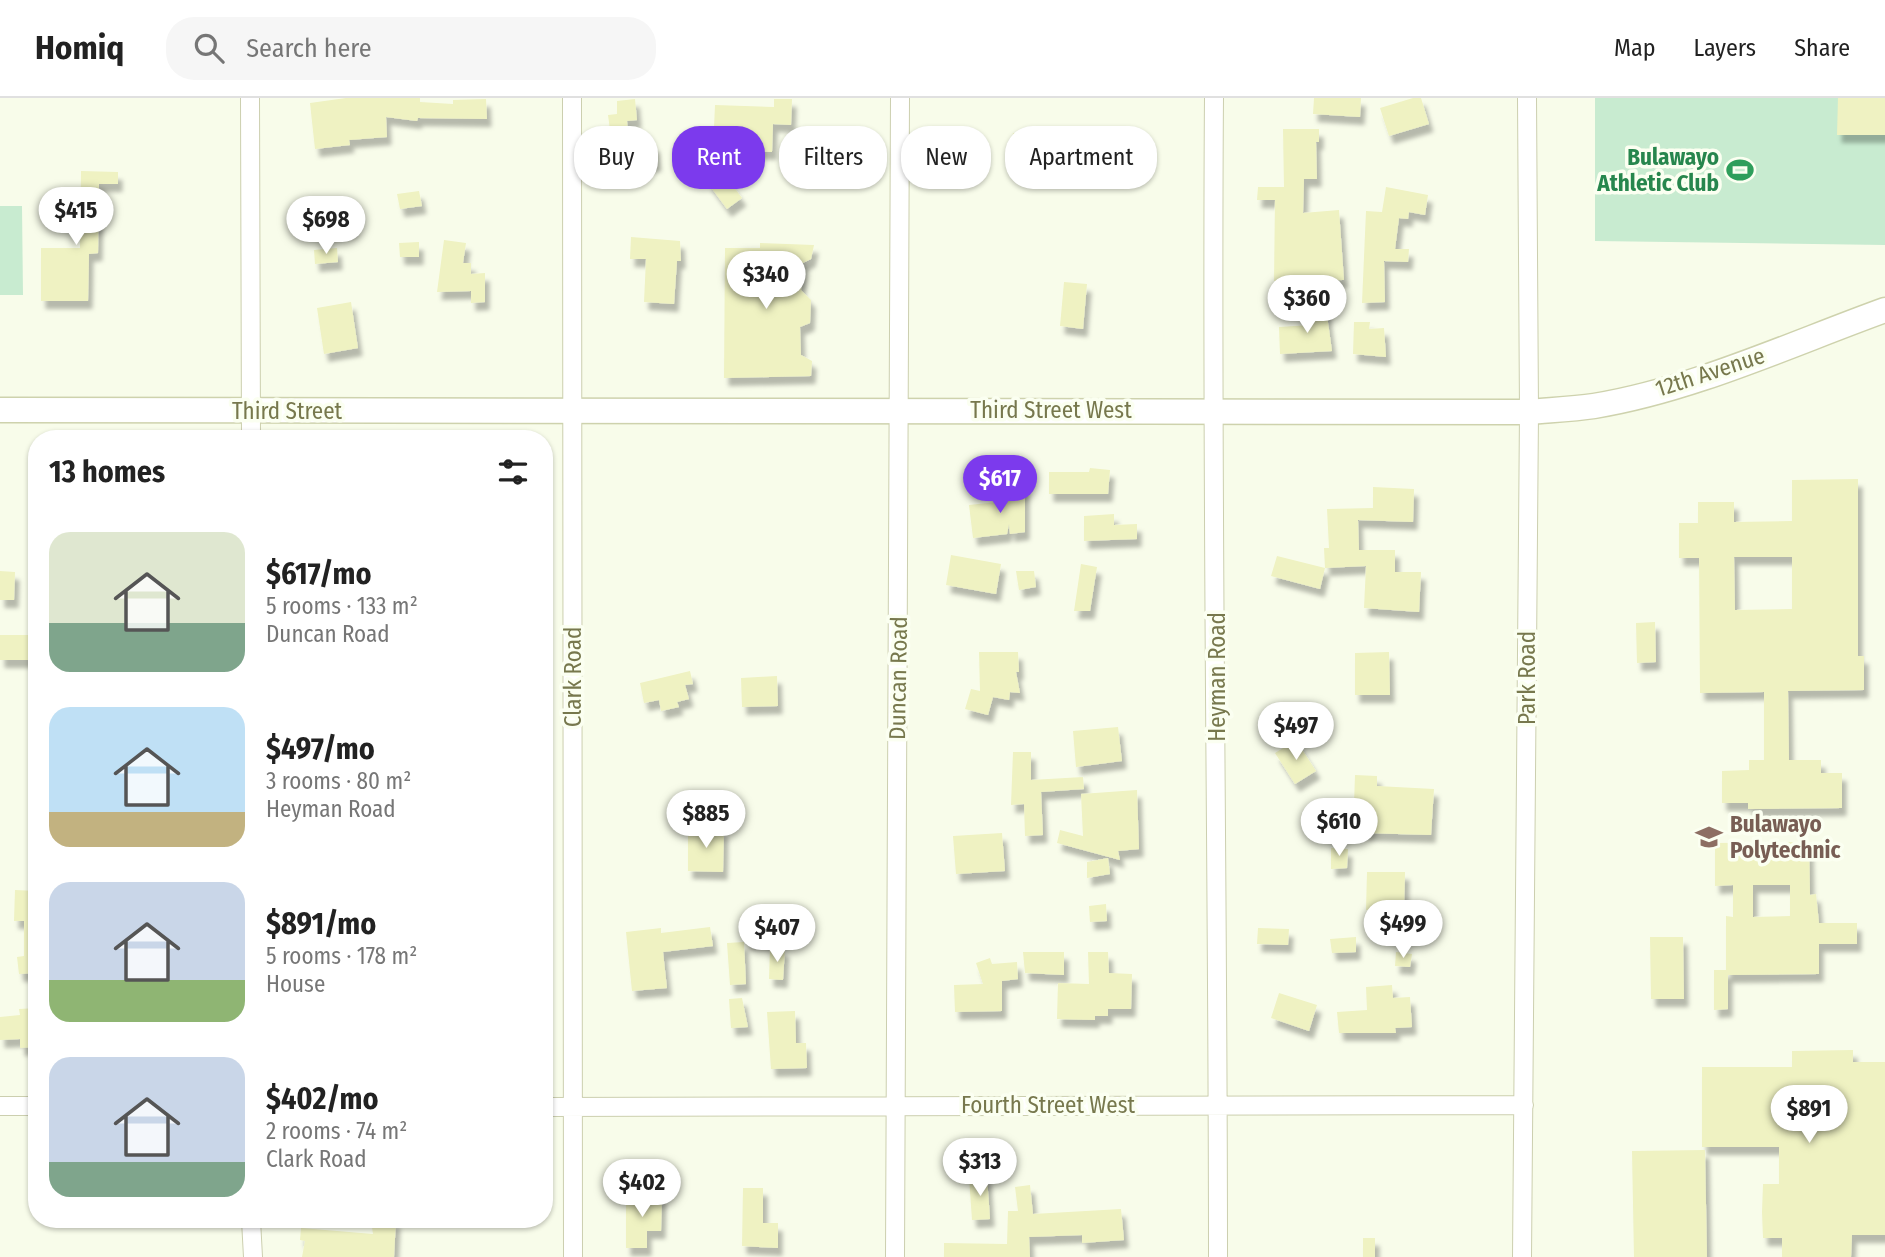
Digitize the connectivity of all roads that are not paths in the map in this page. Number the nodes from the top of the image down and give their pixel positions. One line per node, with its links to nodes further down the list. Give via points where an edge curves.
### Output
1 (250, 98): 9 (street)
2 (572, 98): 10 (street, Clark Road)
3 (900, 98): 7 (street, Duncan Road)
4 (1213, 98): 11 (street, Heyman Road)
5 (1527, 98): 12 (street, Park Road)
6 (1885, 310): 12 (main road, 12th Avenue, via 1744,363 1653,391 1594,406)
7 (900, 409): 10 (main road, Third Street West); 11 (main road, Third Street West); 14 (street, Duncan Road)
8 (0, 410): 9 (main road, Third Street)
9 (251, 411): 10 (main road, Third Street); 13 (street)
10 (573, 411): 20 (street, Clark Road)
11 (1211, 411): 12 (main road, Third Street West); 15 (street, Heyman Road)
12 (1529, 412): 16 (street, Park Road)
13 (251, 430)
14 (894, 1105): 15 (street, Fourth Street West); 20 (street, Fourth Street West); 24 (street, Duncan Road)
15 (1218, 1105): 16 (street, Fourth Street West); 25 (street, Heyman Road)
16 (1524, 1105): 26 (street, Park Road)
17 (0, 1106): 18 (street)
18 (28, 1107)
19 (553, 1107): 20 (street, Fourth Street West)
20 (572, 1107): 23 (street, Clark Road)
21 (251, 1228): 22 (street)
22 (253, 1257)
23 (573, 1257)
24 (895, 1257)
25 (1218, 1257)
26 (1522, 1257)

